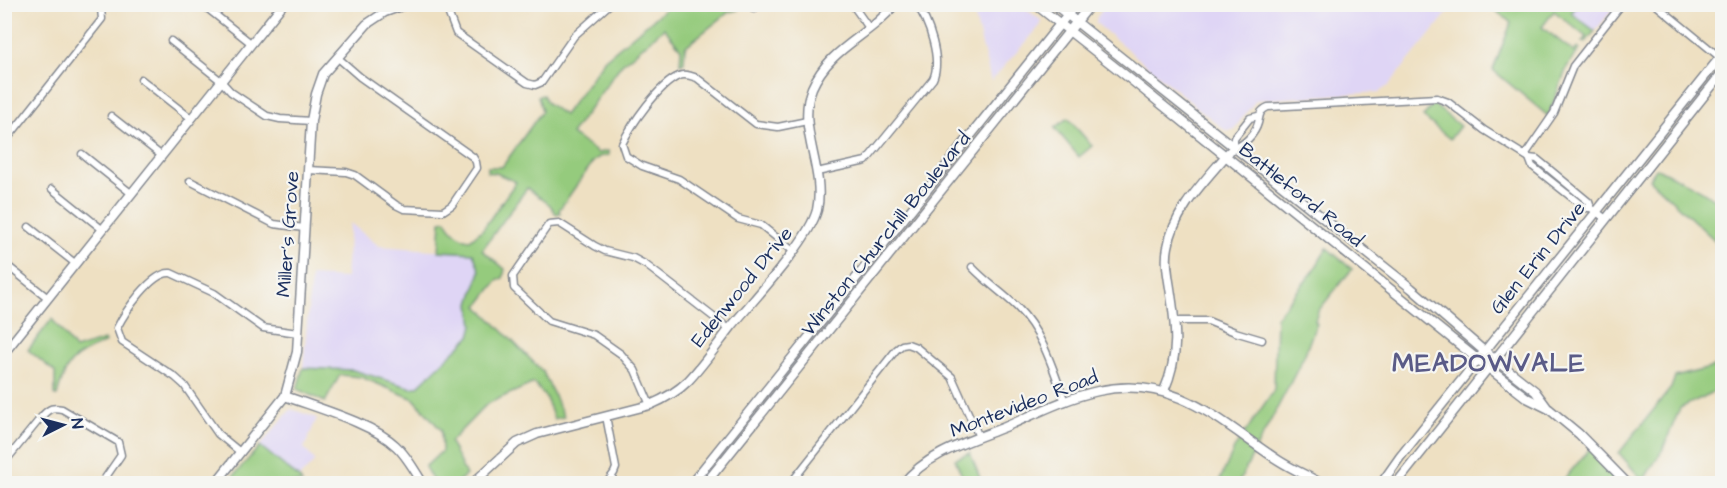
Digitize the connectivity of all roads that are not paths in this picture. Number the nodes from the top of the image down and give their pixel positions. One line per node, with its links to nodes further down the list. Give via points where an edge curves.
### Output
1 (10, 4): 17 (street)
2 (97, 4): 35 (street, via 102,20)
3 (407, 4): 25 (street, Miller's Grove, via 366,24)
4 (445, 4): 5 (street, via 456,33 535,85 542,82 574,36)
5 (610, 4)
6 (852, 4): 21 (street)
7 (895, 4): 21 (street, Edenwood Drive)
8 (916, 4): 42 (street, via 932,31 933,79 866,161)
9 (1035, 4): 20 (street, Battleford Road)
10 (1054, 4): 18 (street, Battleford Road)
11 (1076, 4): 18 (street, Winston Churchill Boulevard)
12 (1091, 4): 19 (street, Winston Churchill Boulevard)
13 (1622, 4): 40 (street, via 1573,66 1554,113)
14 (1656, 4): 26 (street)
15 (203, 5): 24 (street)
16 (281, 5): 24 (street)
17 (4, 11)
18 (1068, 14): 19 (street, Battleford Road); 20 (street, Winston Churchill Boulevard)
19 (1077, 22): 22 (street, Winston Churchill Boulevard); 36 (street, Battleford Road)
20 (1060, 24): 22 (street, Battleford Road); 80 (street, Winston Churchill Boulevard)
21 (869, 28): 34 (street, Edenwood Drive, via 839,50 822,70 808,101)
22 (1070, 31): 39 (street, Battleford Road); 81 (street, Winston Churchill Boulevard)
23 (171, 41): 29 (street)
24 (252, 44): 29 (street)
25 (337, 57): 33 (street, Miller's Grove, via 323,74); 41 (street, via 473,157 477,168 452,205 447,210 435,211 396,205 346,172)
26 (1722, 57): 46 (street, Glen Erin Drive)
27 (1722, 73): 47 (street, Glen Erin Drive)
28 (141, 79): 32 (street)
29 (221, 81): 32 (street); 33 (street, via 267,116)
30 (111, 116): 38 (street)
31 (1258, 116): 36 (street, via 1250,118 1234,138); 36 (street, via 1258,125 1243,145); 40 (street, via 1268,107 1437,98)
32 (192, 119): 38 (street)
33 (311, 121): 41 (street, Miller's Grove)
34 (807, 121): 42 (street, Edenwood Drive); 51 (street, via 778,127 756,124 697,78 686,74 678,76 650,100 622,144 626,156 679,179 738,219 761,225)
35 (4, 143)
36 (1234, 147): 39 (street); 61 (street, Battleford Road)
37 (82, 154): 45 (street)
38 (162, 156): 45 (street)
39 (1226, 156): 56 (street, via 1183,209 1169,240 1167,260); 63 (street, Battleford Road)
40 (1527, 157): 46 (street, via 1537,159)
41 (308, 170): 49 (street, Miller's Grove)
42 (817, 172): 51 (street, Edenwood Drive, via 817,210)
43 (190, 182): 49 (street, via 274,224)
44 (52, 189): 50 (street)
45 (132, 194): 50 (street)
46 (1594, 210): 47 (street); 61 (street, Glen Erin Drive)
47 (1606, 219): 64 (street, Glen Erin Drive)
48 (29, 227): 53 (street)
49 (304, 228): 58 (street, Miller's Grove)
50 (103, 230): 53 (street)
51 (793, 251): 57 (street, Edenwood Drive)
52 (4, 264): 55 (street)
53 (76, 264): 55 (street)
54 (972, 267): 68 (street, via 1017,307 1036,331)
55 (48, 298): 59 (street)
56 (1175, 321): 60 (street, via 1208,321); 66 (street, via 1175,350)
57 (729, 329): 69 (street, Edenwood Drive, via 688,381 666,399); 69 (street, via 633,258 605,251 560,223 549,224 513,276 514,288 549,321 594,335 621,354 634,370)
58 (298, 333): 67 (street, Miller's Grove); 73 (street, via 263,328 214,293 165,272 154,278 121,319 117,328 122,342 175,377 218,434)
59 (9, 340): 62 (street)
60 (1262, 340)
61 (1484, 351): 63 (street, Glen Erin Drive); 64 (street, Battleford Road)
62 (4, 353)
63 (1478, 359): 65 (street, Battleford Road); 85 (street, Glen Erin Drive)
64 (1494, 359): 65 (street, Glen Erin Drive); 70 (street, Battleford Road, via 1535,391)
65 (1487, 367): 70 (street, Battleford Road); 86 (street, Glen Erin Drive)
66 (1164, 391): 68 (street, Montevideo Road, via 1115,388); 84 (street, Montevideo Road, via 1206,410 1279,461)
67 (285, 396): 73 (street, Miller's Grove); 77 (street, via 382,435 402,452)
68 (1065, 402): 72 (street, Montevideo Road)
69 (650, 405): 71 (street, Edenwood Drive)
70 (1548, 409): 87 (street, Battleford Road)
71 (606, 416): 78 (street, Edenwood Drive, via 537,434 518,443); 79 (street, via 616,468)
72 (979, 437): 82 (street, via 952,377 916,347 902,345); 83 (street, Montevideo Road, via 938,455)
73 (240, 452): 76 (street, Miller's Grove)
74 (4, 463): 75 (street, via 49,408 55,407 118,441 121,455)
75 (101, 483)
76 (215, 483)
77 (423, 483)
78 (472, 483)
79 (606, 483)
80 (691, 483)
81 (705, 483)
82 (790, 483)
83 (903, 483)
84 (1322, 483)
85 (1381, 483)
86 (1396, 483)
87 (1628, 483)

